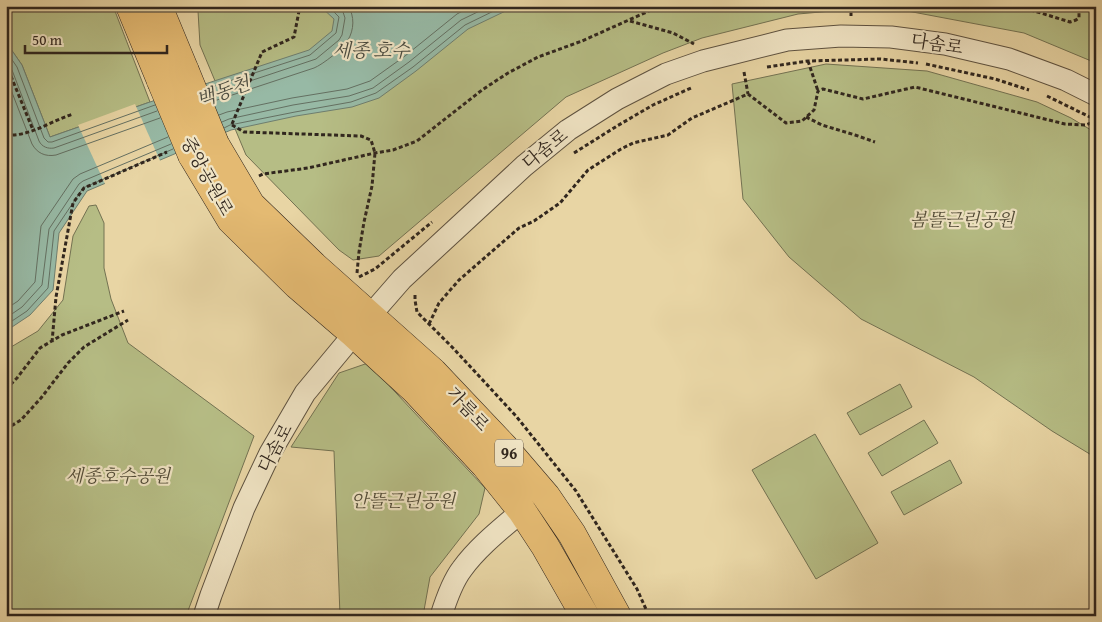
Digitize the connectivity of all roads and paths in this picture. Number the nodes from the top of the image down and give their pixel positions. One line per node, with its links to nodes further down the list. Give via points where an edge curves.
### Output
1 (130, 6): 15 (main road, 중앙공원로 / 96)
2 (158, 6): 15 (main road, 중앙공원로 / 96)
3 (300, 6): 27 (path, via 294,37 262,52)
4 (660, 6): 9 (path)
5 (851, 6): 8 (path)
6 (1018, 6): 7 (path, via 1070,22 1079,18)
7 (1076, 6)
8 (851, 16)
9 (630, 20): 10 (path, via 673,33); 29 (path, via 582,42 538,57 482,90 417,141)
10 (697, 46)
11 (808, 61): 13 (path); 17 (path); 18 (path, via 881,59 924,63 996,78)
12 (6, 64): 25 (path)
13 (759, 68)
14 (750, 70): 19 (path, via 744,72)
15 (173, 76): 27 (main road, 중앙공원로 / 96, bridge)
16 (696, 86): 30 (path, via 653,105)
17 (818, 90): 23 (path, via 814,110); 24 (path, via 863,99 915,87 1066,124 1086,125)
18 (1036, 92)
19 (748, 94): 23 (path, via 786,123 802,121); 36 (path, via 692,118 668,135 620,149 588,170 560,203 518,228 459,280 439,303)
20 (1044, 95): 24 (path)
21 (1096, 95): 37 (street, 다솜로, via 1009,59 945,44 891,37 787,40 703,62 666,74 617,99 568,130 524,166 402,279)
22 (72, 114): 25 (path)
23 (806, 117): 28 (path, via 822,126)
24 (1096, 120)
25 (34, 130): 26 (path)
26 (6, 135)
27 (206, 141): 29 (path, via 244,132 361,136 371,140); 37 (main road, 중앙공원로 / 96, via 251,205 314,266); 38 (path, via 84,188 74,203 56,297)
28 (875, 142)
29 (375, 153): 31 (path); 32 (path)
30 (571, 155)
31 (256, 178)
32 (356, 276)
33 (416, 292): 36 (path, via 417,312)
34 (124, 311): 38 (path)
35 (128, 320): 40 (path, via 84,346 21,420)
36 (429, 324): 46 (path, via 516,416 576,491 637,589)
37 (362, 325): 41 (main road, 가름로 / 96); 42 (street, 다솜로, via 305,393 270,454 244,508); 45 (main road, 가름로 / 96, via 433,372 504,447 546,496 572,534)
38 (52, 342): 39 (path, via 40,348 18,378)
39 (6, 388)
40 (6, 429)
41 (522, 511): 43 (street, via 461,570); 44 (main road, 가름로 / 96)
42 (204, 616)
43 (441, 616)
44 (585, 616)
45 (617, 616)
46 (649, 616)

